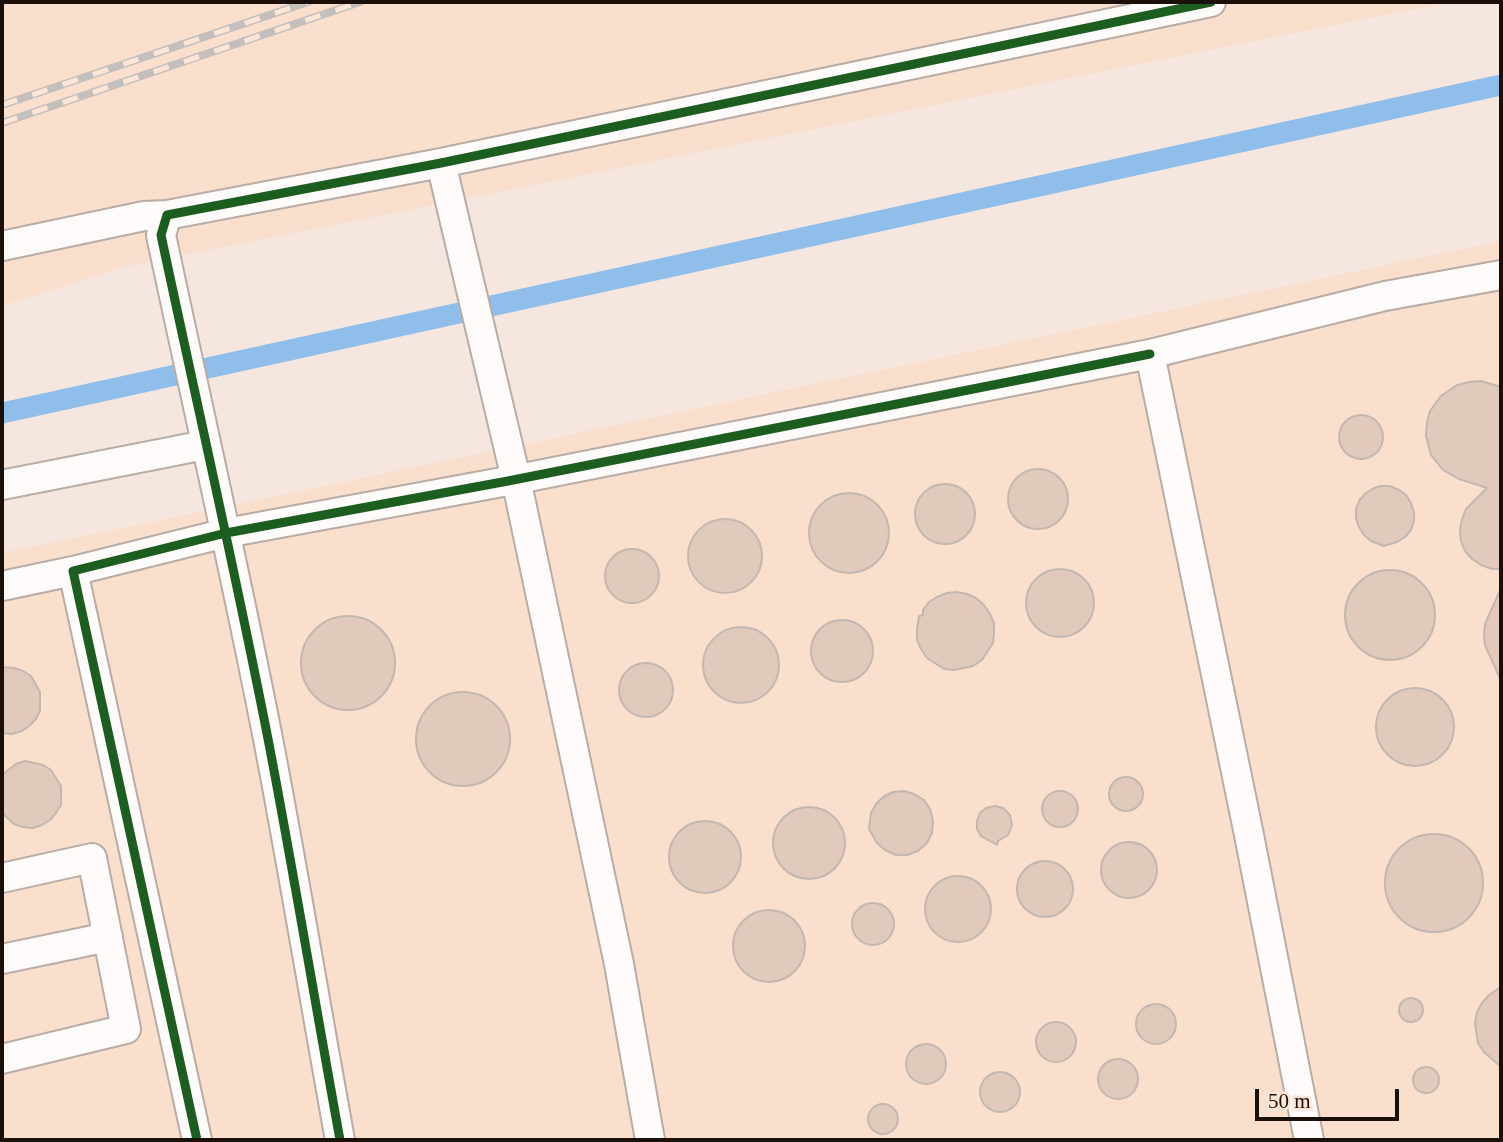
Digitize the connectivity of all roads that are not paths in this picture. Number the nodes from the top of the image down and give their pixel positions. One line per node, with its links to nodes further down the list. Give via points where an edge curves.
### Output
1 (1210, 2): 2 (street)
2 (441, 163): 3 (street); 8 (street)
3 (167, 215): 4 (street); 7 (street, via 161,235)
4 (2, 246)
5 (1501, 275): 6 (street, via 1385,296)
6 (1150, 354): 8 (street); 20 (street)
7 (205, 445): 9 (street); 10 (street)
8 (516, 479): 10 (street); 19 (street, via 619,964)
9 (2, 485)
10 (226, 533): 11 (street); 18 (street)
11 (73, 571): 12 (street); 17 (street)
12 (2, 586)
13 (2, 878): 14 (street, via 92,858)
14 (107, 937): 15 (street); 16 (street, via 126,1029)
15 (2, 958)
16 (2, 1059)
17 (197, 1140)
18 (340, 1140)
19 (650, 1140)
20 (1309, 1140)

